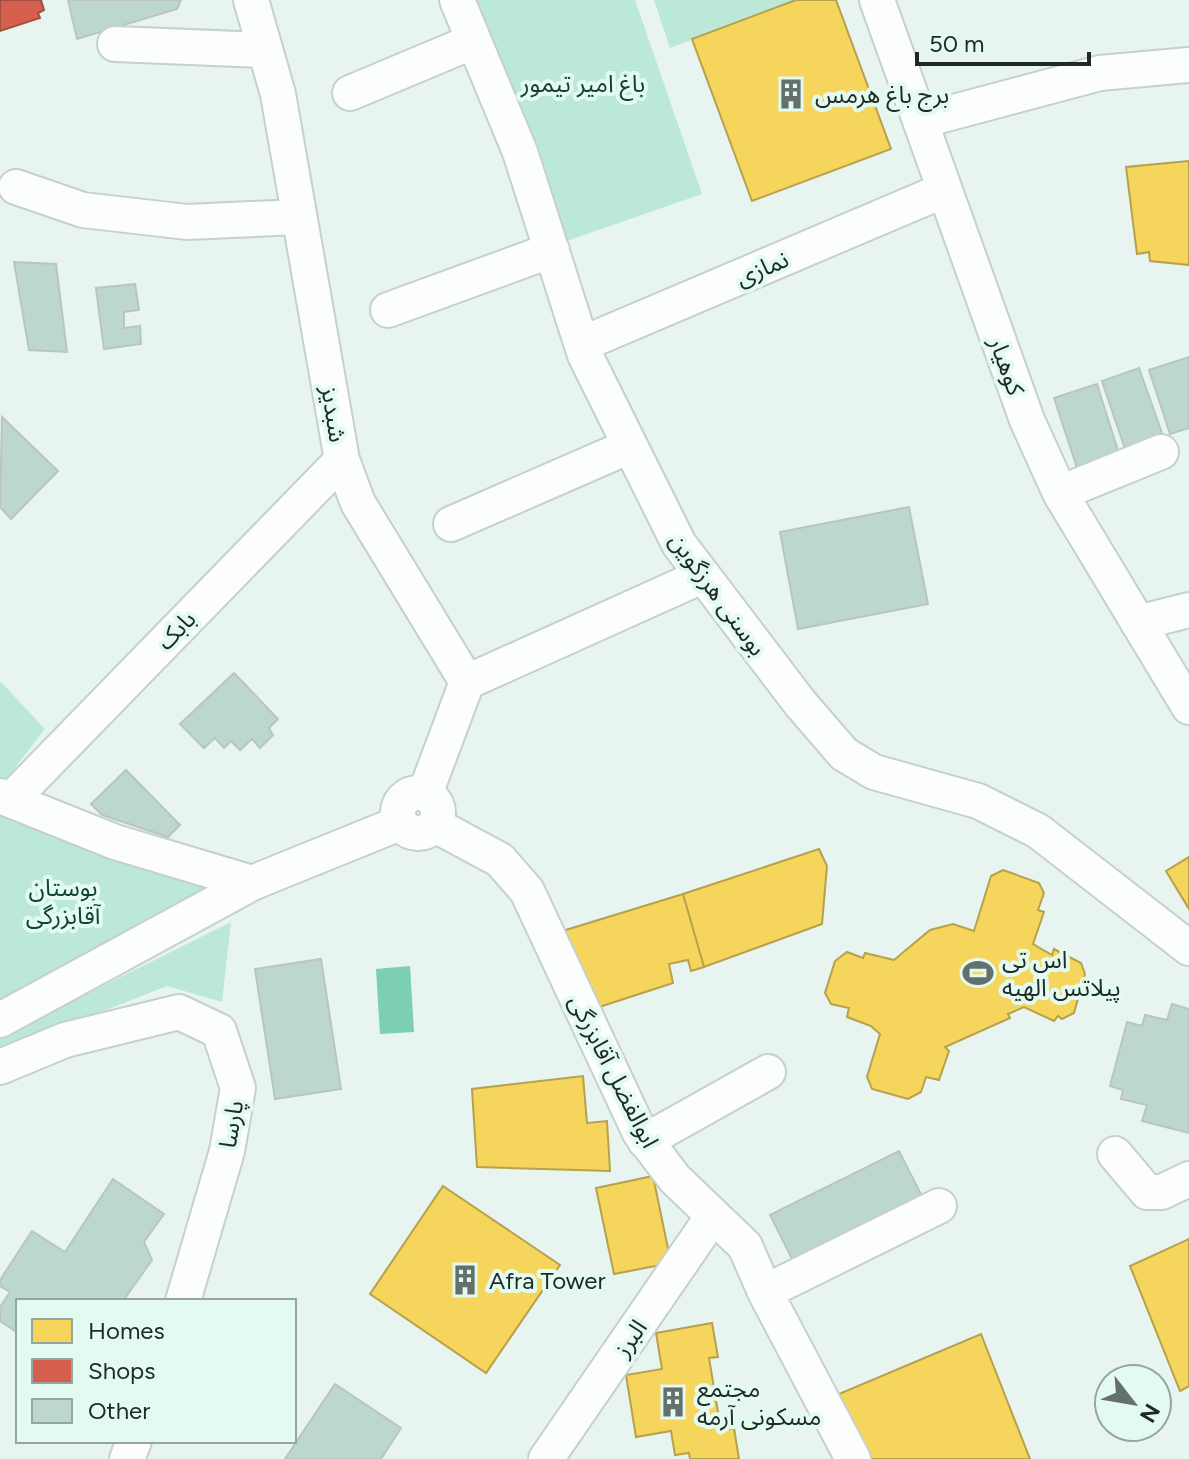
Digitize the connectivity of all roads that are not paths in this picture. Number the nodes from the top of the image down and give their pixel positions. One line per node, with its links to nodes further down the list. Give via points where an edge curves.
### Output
1 (251, 0): 6 (street, شبدیز)
2 (457, 0): 4 (street, بوسنی هرزگوین)
3 (877, 0): 9 (street, کوهیار)
4 (474, 41): 8 (street); 13 (street, بوسنی هرزگوین, via 520,152)
5 (115, 44): 6 (street)
6 (265, 50): 12 (street, شبدیز, via 278,94)
7 (1189, 65): 9 (street, via 1100,73)
8 (350, 93)
9 (920, 121): 11 (street, کوهیار)
10 (16, 187): 12 (street, via 83,210 187,222)
11 (942, 191): 15 (street, نمازی); 19 (street, کوهیار, via 1027,420)
12 (297, 217): 18 (street, شبدیز)
13 (552, 250): 14 (street); 15 (street, بوسنی هرزگوین)
14 (388, 310)
15 (582, 344): 16 (street, بوسنی هرزگوین)
16 (630, 446): 20 (street); 21 (street, بوسنی هرزگوین)
17 (1161, 452): 19 (street)
18 (342, 460): 24 (street, شبدیز, via 366,517); 26 (street, بابک)
19 (1060, 493): 23 (street, کوهیار)
20 (451, 524)
21 (700, 577): 24 (street); 29 (street, بوسنی هرزگوین, via 844,754 874,772 978,801 1038,831)
22 (1189, 610): 23 (street)
23 (1138, 623): 25 (street, کوهیار)
24 (467, 682): 27 (street)
25 (1189, 707)
26 (5, 798): 28 (street, via 115,842)
27 (430, 809): 28 (street, via 421,834 400,823); 33 (street, ابوالفضل آقابزرگی, via 500,860 527,891)
28 (252, 883): 30 (street)
29 (1189, 948)
30 (0, 1020)
31 (0, 1067): 39 (street, پارسا, via 65,1040 179,1012 219,1031 238,1088 227,1151)
32 (768, 1072): 33 (street)
33 (645, 1141): 37 (street, ابوالفضل آقابزرگی)
34 (1115, 1154): 35 (street, via 1147,1192 1162,1192)
35 (1189, 1179)
36 (939, 1206): 38 (street)
37 (713, 1216): 38 (street, ابوالفضل آقابزرگی, via 745,1246); 40 (street, البرز)
38 (765, 1292): 41 (street, ابوالفضل آقابزرگی)
39 (184, 1299)
40 (546, 1459)
41 (853, 1459)

